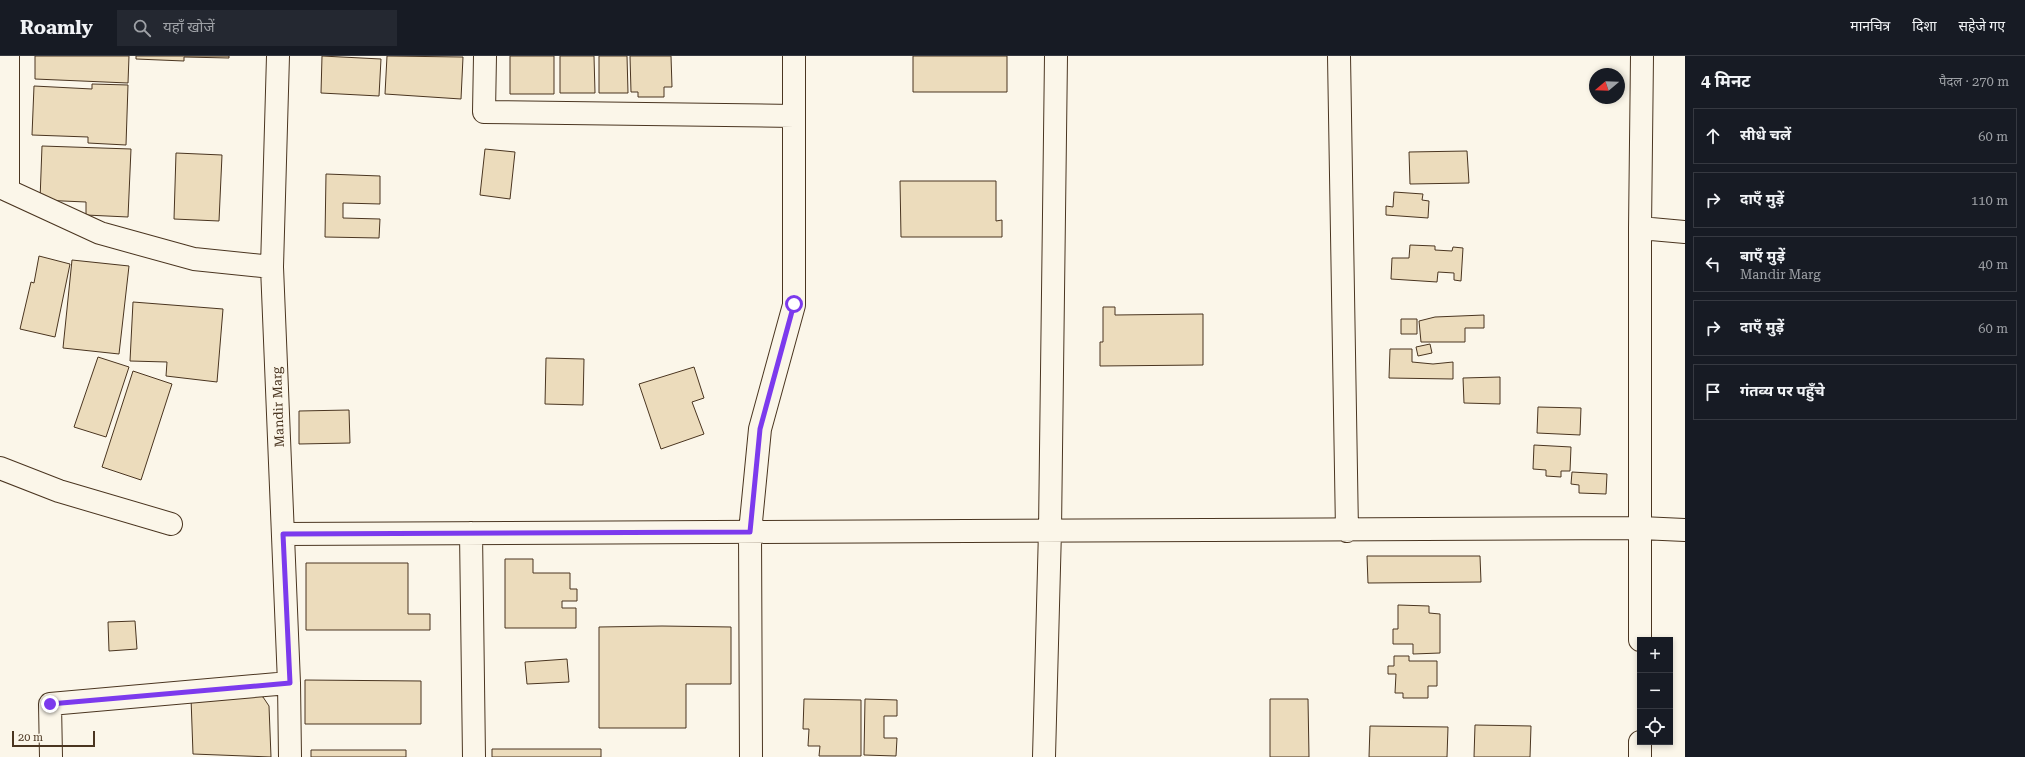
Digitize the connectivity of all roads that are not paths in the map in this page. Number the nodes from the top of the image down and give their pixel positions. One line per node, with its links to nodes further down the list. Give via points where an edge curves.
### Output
1 (8, 56): 9 (street)
2 (278, 56): 12 (street, Mandir Marg)
3 (485, 56): 8 (street, via 484,112)
4 (794, 56): 8 (street)
5 (1056, 56): 16 (street)
6 (1339, 56): 18 (street)
7 (1642, 56): 10 (street)
8 (794, 116): 19 (street, via 794,304 760,429)
9 (4, 188): 12 (street, via 100,233 194,259)
10 (1640, 228): 11 (street); 15 (street)
11 (1685, 232)
12 (272, 267): 20 (street, Mandir Marg)
13 (0, 468): 14 (street, via 59,491)
14 (171, 524)
15 (1641, 528): 17 (street); 18 (street); 22 (street)
16 (1050, 530): 18 (street); 19 (street); 29 (street)
17 (1685, 530)
18 (1347, 531)
19 (750, 532): 21 (street); 28 (street)
20 (283, 534): 21 (street); 23 (street, Mandir Marg)
21 (471, 534): 27 (street)
22 (1640, 637)
23 (290, 683): 25 (street, via 50,704); 26 (street, Mandir Marg)
24 (1640, 745): 30 (street)
25 (51, 757)
26 (290, 757)
27 (474, 757)
28 (751, 757)
29 (1044, 757)
30 (1640, 757)

